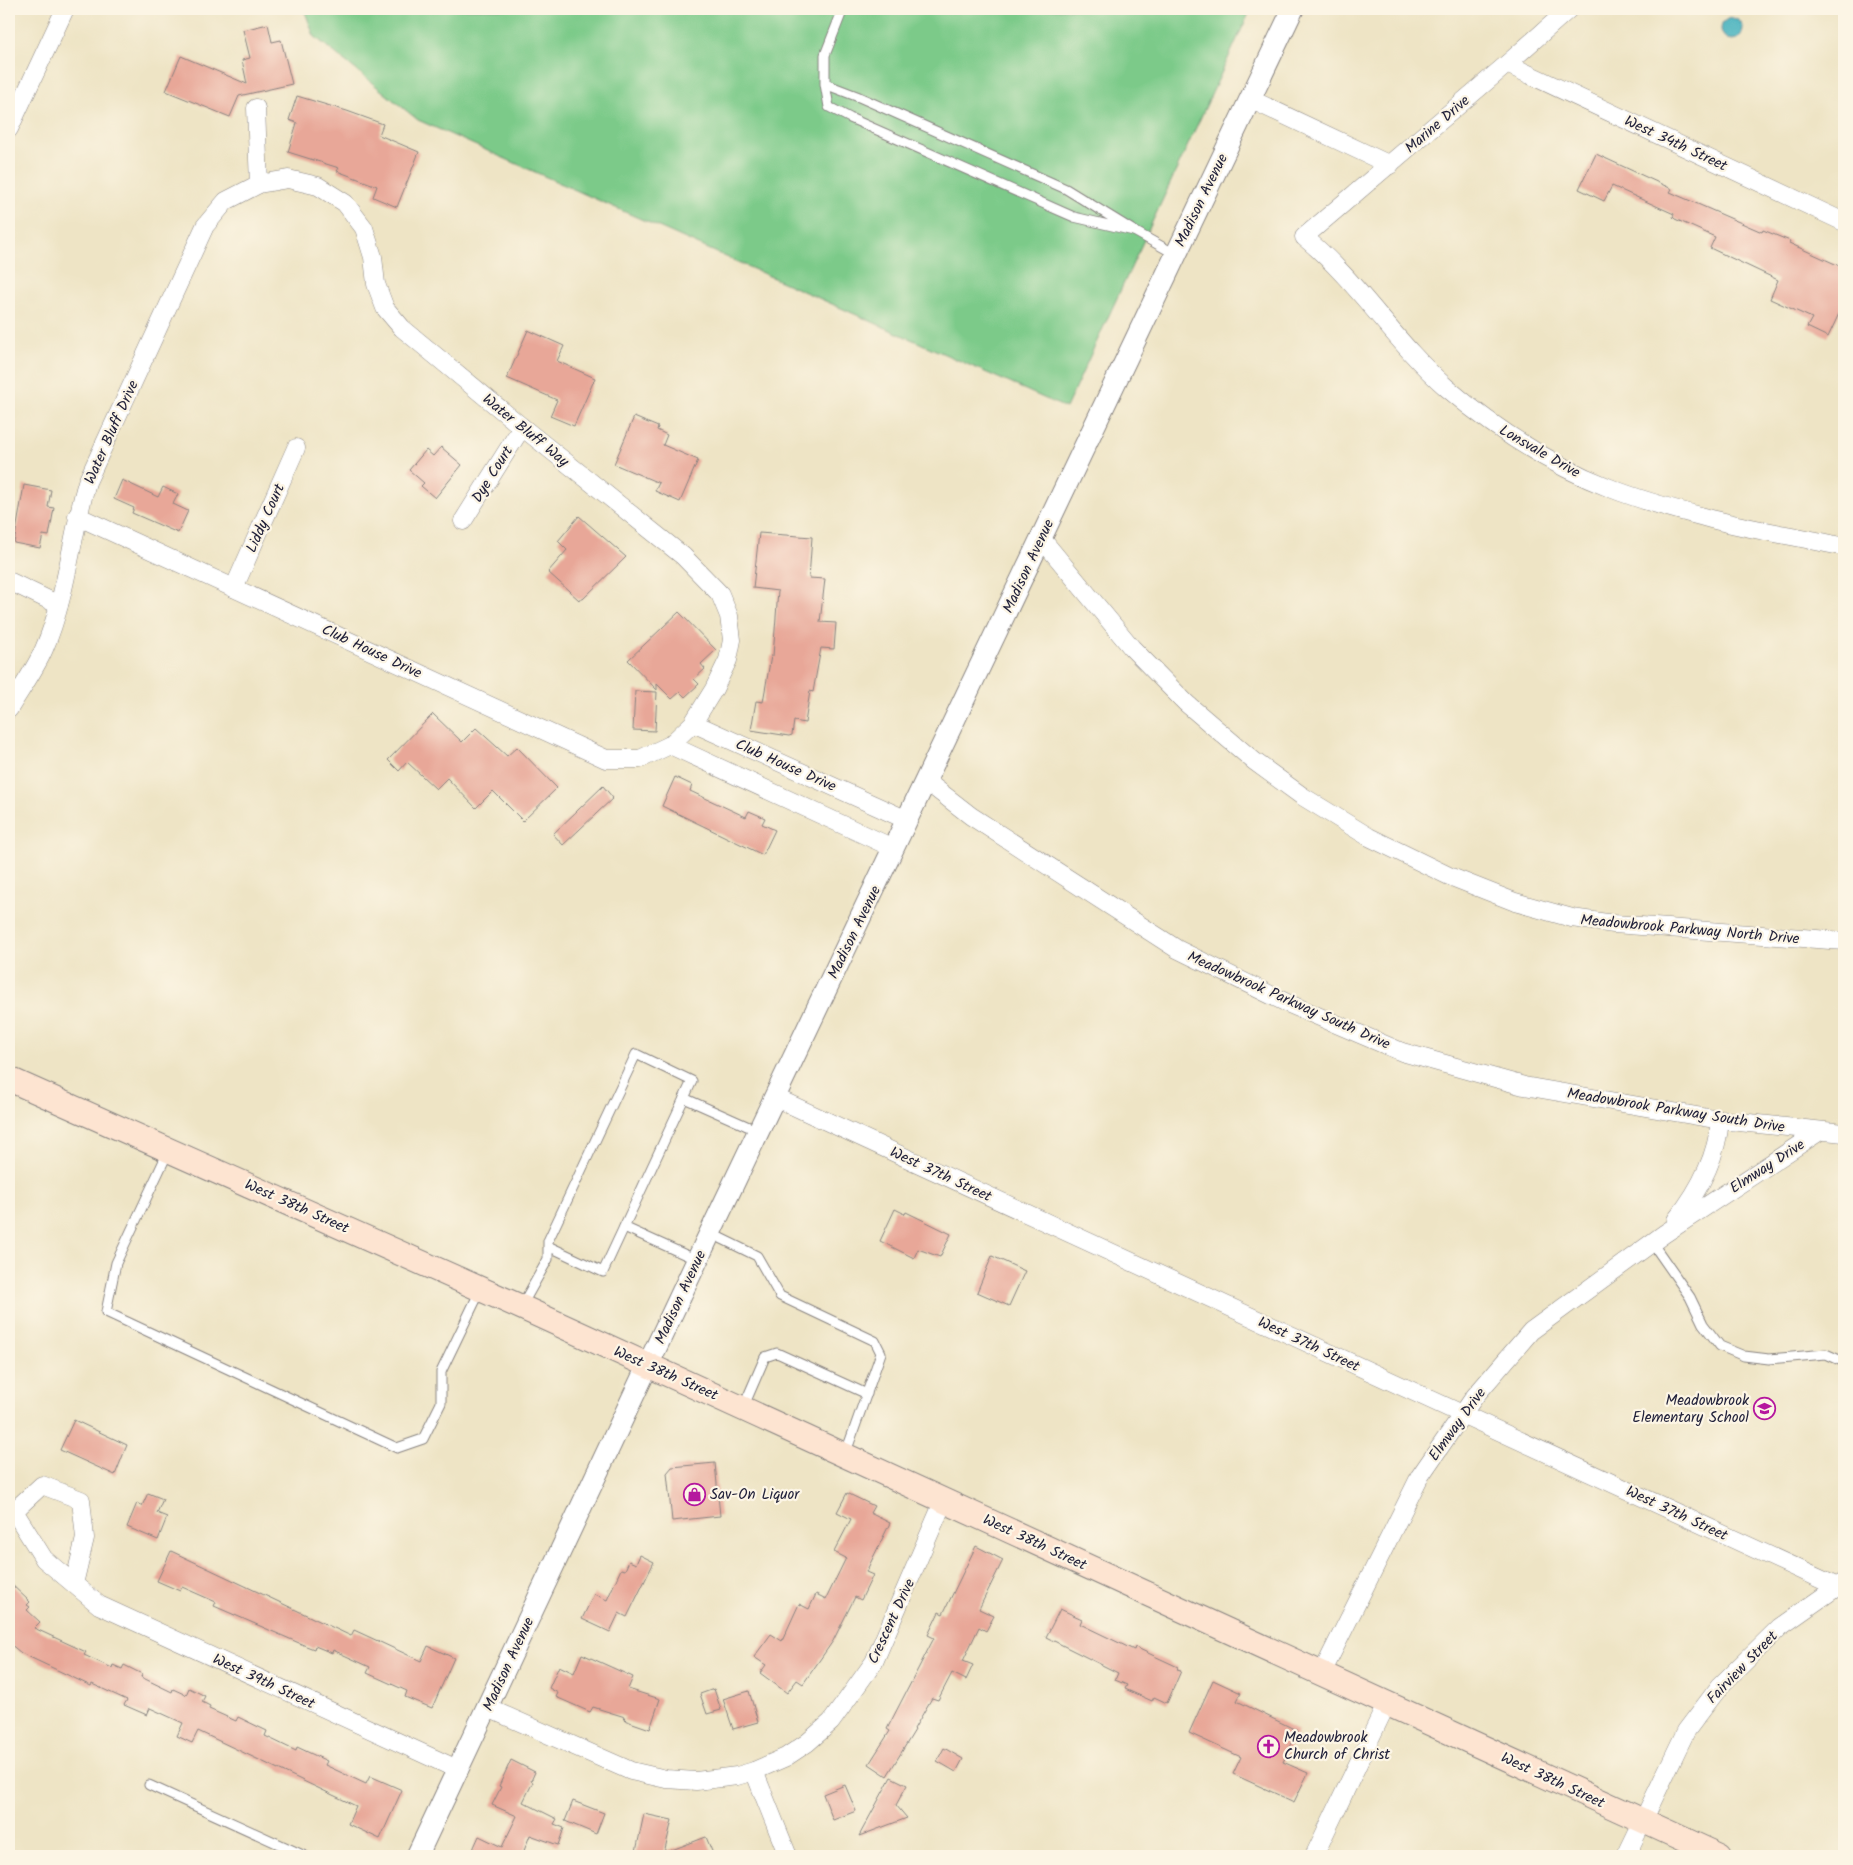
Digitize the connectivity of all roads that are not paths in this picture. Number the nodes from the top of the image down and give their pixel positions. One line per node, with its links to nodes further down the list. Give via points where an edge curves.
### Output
1 (65, 9): 9 (street)
2 (842, 9): 6 (lane, via 825,56)
3 (1294, 9): 7 (street, Madison Avenue)
4 (1569, 9): 5 (street, Marine Drive)
5 (1507, 64): 10 (street, Marine Drive); 12 (street, West 34th Street)
6 (825, 84): 13 (lane, via 1066,189); 13 (lane, via 829,107 850,118 1074,217)
7 (1250, 99): 10 (street); 15 (street, Madison Avenue)
8 (256, 108): 11 (street)
9 (9, 129)
10 (1390, 165): 14 (street, Marine Drive)
11 (259, 184): 16 (street, Water Bluff Way, via 288,179 318,186 345,203 364,228 373,258 376,284 385,308 402,328); 18 (street, Water Bluff Drive, via 226,201 205,226 91,474)
12 (1844, 222)
13 (1134, 231): 15 (lane)
14 (1304, 237): 21 (street, Lonsvale Drive, via 1324,254 1420,363 1447,388 1514,438 1565,468 1611,488 1705,518)
15 (1175, 254): 20 (street, Madison Avenue)
16 (522, 427): 19 (street, Dye Court); 26 (street, Water Bluff Way, via 684,556 720,594 729,616 732,640 714,689)
17 (296, 448): 23 (street, Liddy Court)
18 (77, 516): 23 (street, Club House Drive); 24 (street, Water Bluff Drive)
19 (463, 521)
20 (1041, 538): 28 (street, Madison Avenue); 31 (street, Meadowbrook Parkway North Drive, via 1132,648 1186,703 1254,762 1369,837 1498,896 1572,918)
21 (1844, 547)
22 (9, 581): 24 (street)
23 (234, 588): 27 (street, Club House Drive, via 606,759 640,759)
24 (59, 605): 25 (street, Water Bluff Drive, via 44,650)
25 (9, 709)
26 (694, 723): 27 (street, Club House Drive); 29 (street, Club House Drive)
27 (670, 745): 30 (street, Club House Drive)
28 (926, 781): 29 (street, Madison Avenue); 35 (street, Meadowbrook Parkway South Drive, via 972,816 1177,949 1287,1003 1402,1052 1524,1086)
29 (907, 820): 30 (street, Madison Avenue)
30 (894, 848): 33 (street, Madison Avenue)
31 (1844, 941)
32 (9, 1079): 39 (main road, West 38th Street)
33 (774, 1097): 36 (street, Madison Avenue); 51 (street, West 37th Street)
34 (684, 1098): 36 (lane); 40 (lane); 43 (lane, via 692,1081 636,1054)
35 (1720, 1120): 37 (street, Meadowbrook Parkway South Drive); 42 (street, Elmway Drive, via 1719,1139 1708,1170 1689,1204)
36 (758, 1131): 41 (street, Madison Avenue)
37 (1820, 1131): 38 (street, Meadowbrook Parkway South Drive); 42 (street, Elmway Drive)
38 (1844, 1133)
39 (170, 1150): 45 (main road, West 38th Street); 45 (lane, via 116,1263 106,1312 397,1448 423,1439 441,1403 441,1372)
40 (624, 1227): 43 (lane, via 603,1272); 44 (lane)
41 (710, 1233): 44 (street, Madison Avenue); 49 (lane, via 757,1256 780,1296 875,1342 881,1354)
42 (1658, 1239): 47 (lane, via 1703,1324 1720,1346 1744,1356 1769,1359 1826,1354); 51 (street, Elmway Drive, via 1531,1331)
43 (548, 1246): 46 (lane, via 548,1259)
44 (697, 1261): 48 (street, Madison Avenue)
45 (480, 1290): 46 (main road, West 38th Street)
46 (520, 1307): 48 (main road, West 38th Street)
47 (1844, 1362)
48 (648, 1365): 50 (main road, West 38th Street); 58 (street, Madison Avenue)
49 (867, 1394): 50 (lane, via 777,1353 765,1358); 52 (lane)
50 (743, 1408): 52 (main road, West 38th Street)
51 (1462, 1415): 55 (street, West 37th Street); 56 (street, Elmway Drive, via 1420,1476)
52 (845, 1455): 53 (main road, West 38th Street)
53 (944, 1500): 56 (main road, West 38th Street); 60 (street, Crescent Drive, via 874,1662 830,1722 807,1743 786,1757)
54 (74, 1584): 54 (street, West 39th Street, via 44,1559 14,1511 42,1485 81,1500 85,1538); 59 (street, West 39th Street, via 99,1605)
55 (1842, 1586): 62 (street, Fairview Street, via 1780,1627 1720,1686 1686,1731)
56 (1322, 1673): 57 (main road, West 38th Street)
57 (1387, 1703): 62 (main road, West 38th Street); 66 (street)
58 (488, 1708): 59 (street, Madison Avenue); 60 (street, Crescent Drive, via 631,1771 666,1780 720,1779)
59 (459, 1770): 64 (street, Madison Avenue)
60 (754, 1771): 65 (street)
61 (149, 1785): 63 (lane)
62 (1643, 1820): 67 (street, Fairview Street); 68 (main road, West 38th Street)
63 (305, 1856)
64 (417, 1856)
65 (788, 1856)
66 (1314, 1856)
67 (1626, 1856)
68 (1720, 1856)

